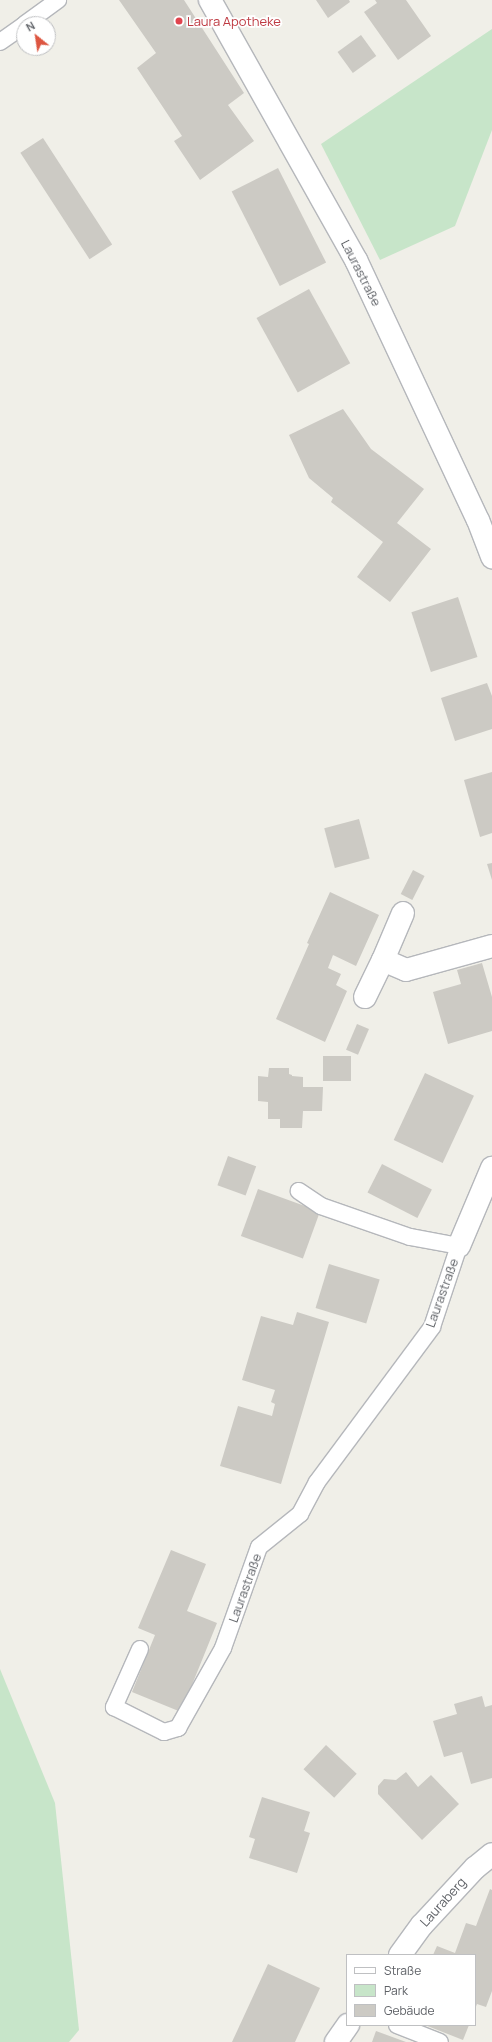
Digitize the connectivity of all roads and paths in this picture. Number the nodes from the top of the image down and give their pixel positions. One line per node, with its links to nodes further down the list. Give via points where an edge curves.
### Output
1 (58, 0): 3 (lane)
2 (210, 0): 6 (street, Laurastraße, via 356,260 478,520)
3 (36, 16)
4 (16, 30): 5 (lane)
5 (0, 42)
6 (492, 557)
7 (403, 913): 9 (street)
8 (492, 946): 9 (street, via 406,970)
9 (383, 960): 10 (street)
10 (365, 997)
11 (492, 1168): 13 (street, Laurastraße)
12 (299, 1191): 13 (lane, Laurastraße, via 321,1206 410,1238)
13 (459, 1246): 14 (lane, Laurastraße, via 432,1327 317,1482 300,1514 259,1547 223,1648 178,1728 164,1732 114,1706)
14 (140, 1649)
15 (492, 1854): 16 (street, Lauraberg, via 475,1868 422,1925)
16 (401, 1954)
17 (347, 2026): 19 (street)
18 (400, 2026): 20 (lane)
19 (336, 2042)
20 (440, 2042)

